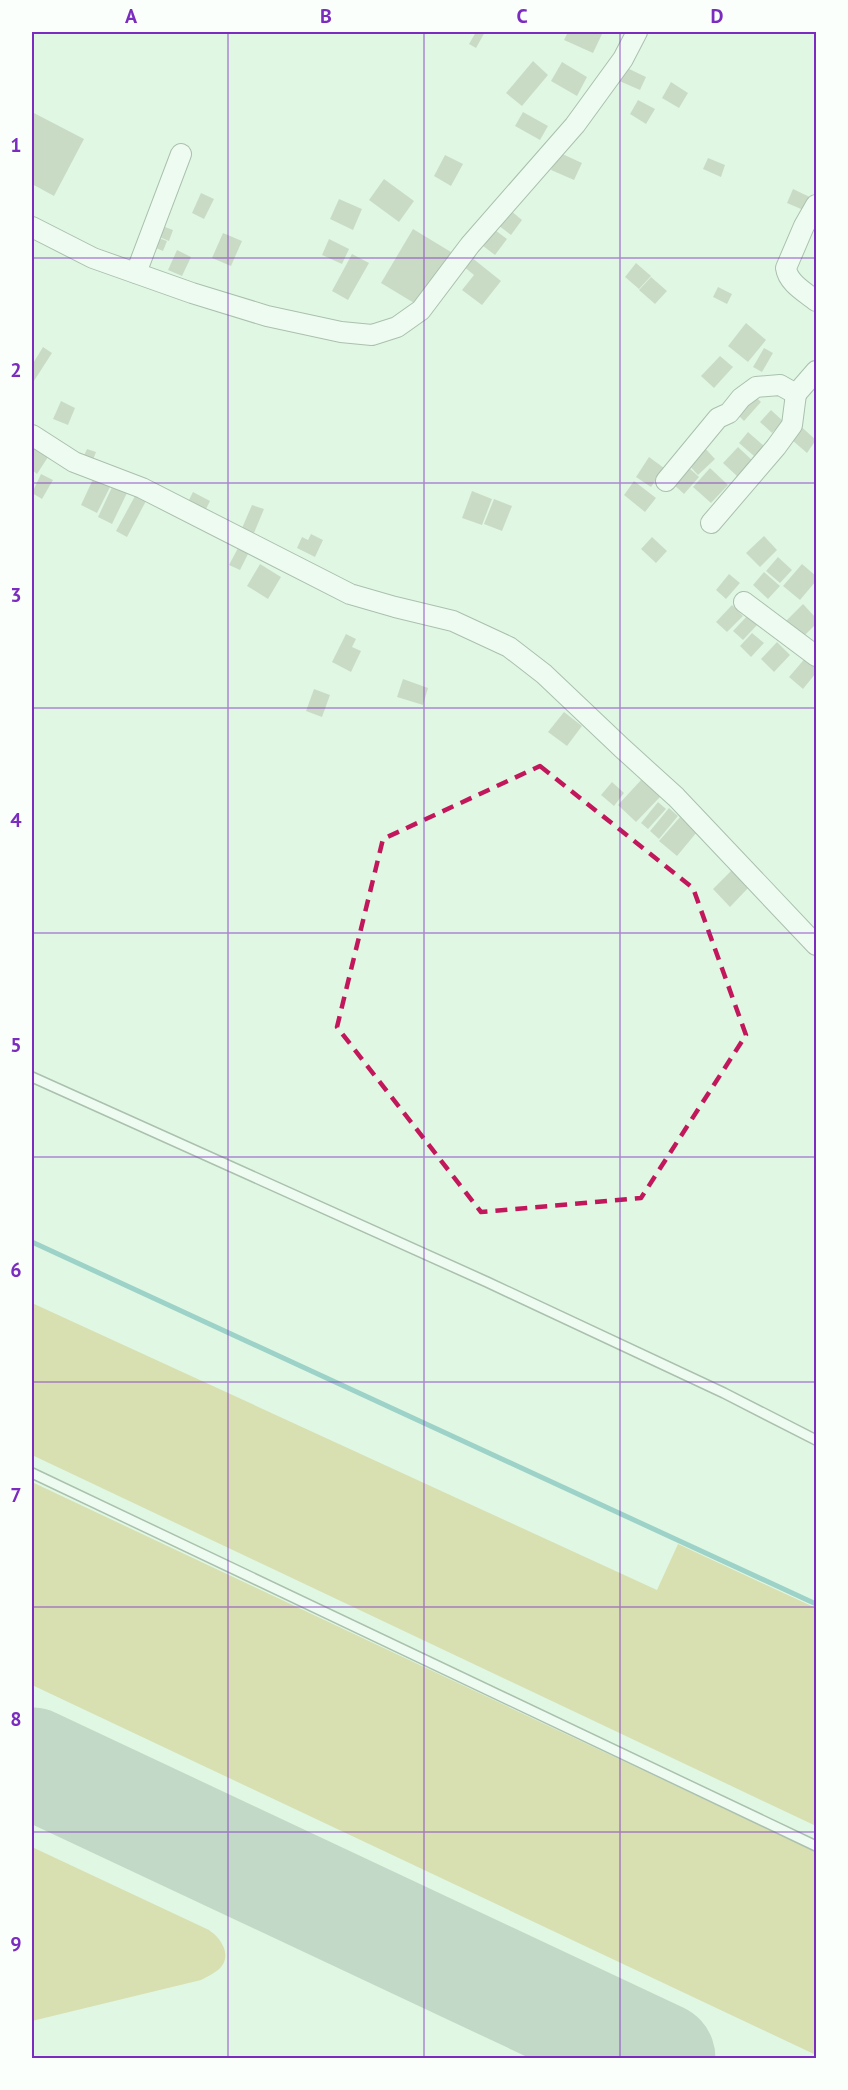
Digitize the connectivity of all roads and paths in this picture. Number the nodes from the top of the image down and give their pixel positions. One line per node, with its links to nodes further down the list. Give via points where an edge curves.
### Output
1 (637, 32): 5 (street, via 623,59 575,125 470,245 421,310 397,327 372,335 341,332 267,316)
2 (181, 154): 5 (street)
3 (816, 205): 6 (street, via 786,268 794,283)
4 (32, 227): 5 (street, via 93,258)
5 (135, 273)
6 (816, 301)
7 (816, 371): 8 (street)
8 (796, 394): 10 (street, via 780,385 756,387 729,413 718,418); 11 (street, via 792,425)
9 (32, 435): 14 (street, via 74,462 142,488 350,594 453,621 509,647 544,674 676,797)
10 (666, 481)
11 (711, 523)
12 (744, 602): 13 (street)
13 (816, 656)
14 (816, 945)
15 (32, 1077): 16 (lane, via 487,1282)
16 (816, 1440)
17 (32, 1473): 18 (lane)
18 (816, 1846)

